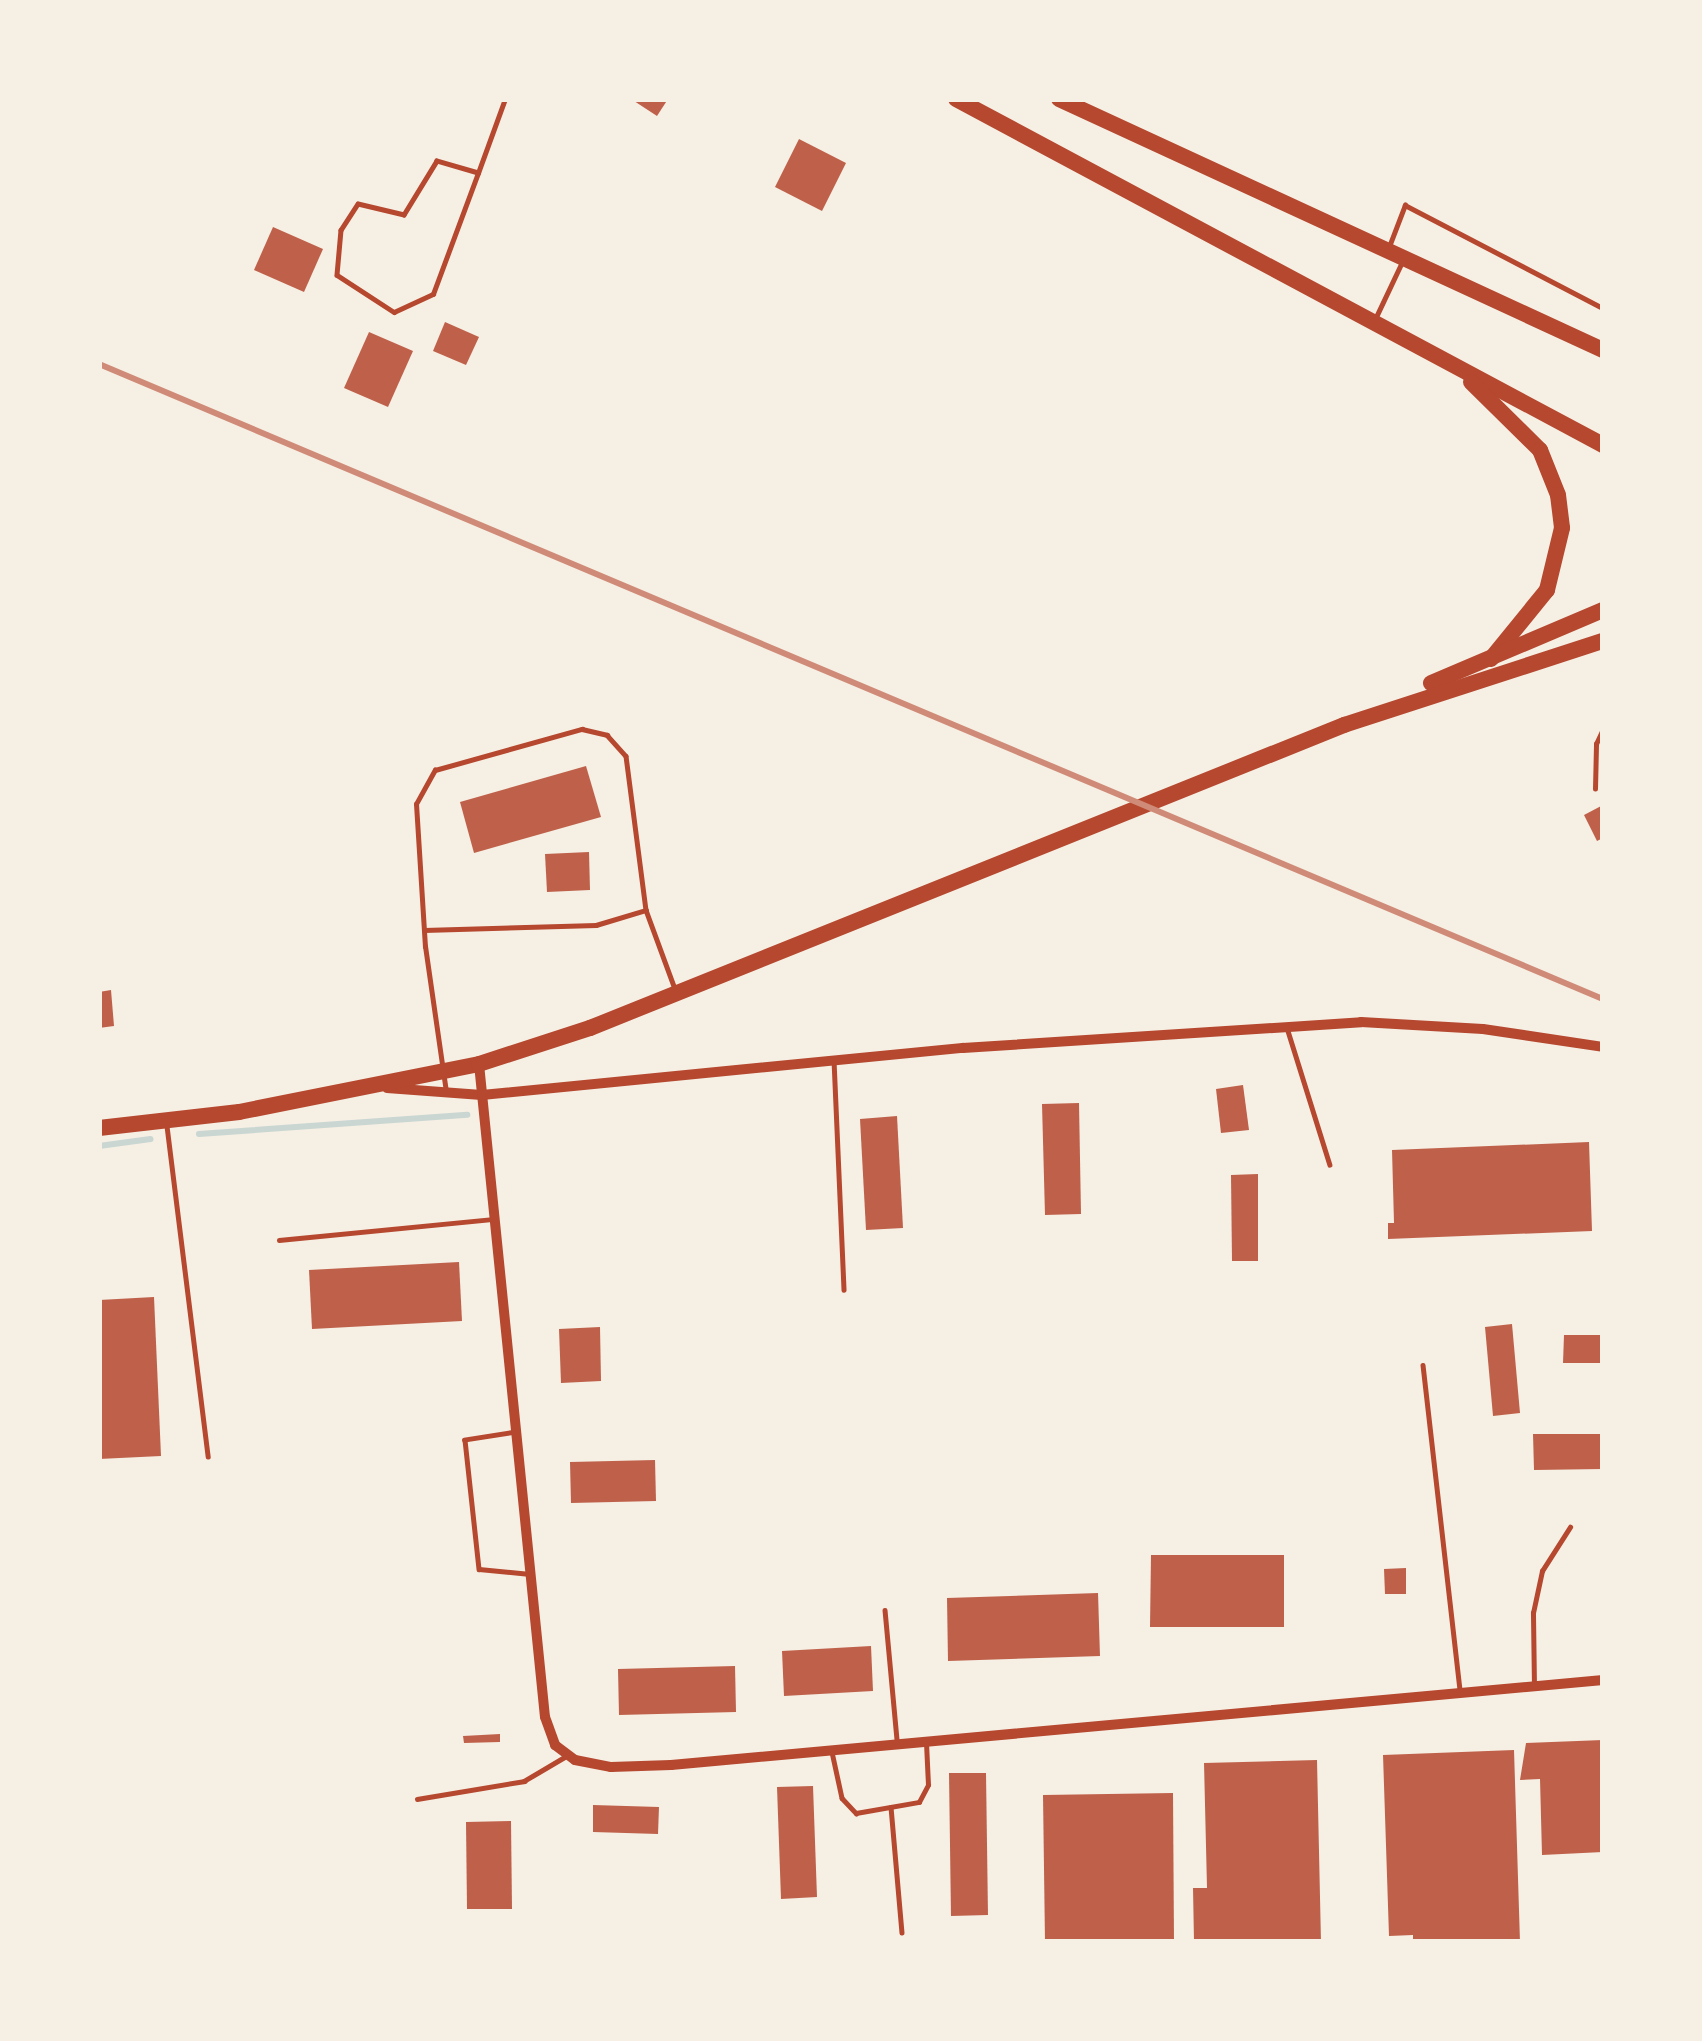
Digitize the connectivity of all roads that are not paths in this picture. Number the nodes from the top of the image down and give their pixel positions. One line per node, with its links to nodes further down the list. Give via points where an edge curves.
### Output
1 (505, 99): 4 (lane)
2 (956, 99): 7 (main road)
3 (1058, 99): 5 (main road)
4 (478, 173): 4 (lane, via 433,294 394,312 338,275 341,230 358,205 404,214 437,161)
5 (1396, 254): 6 (lane, via 1405,205); 7 (lane); 8 (main road)
6 (1603, 308)
7 (1373, 323): 9 (main road)
8 (1603, 350)
9 (1452, 365): 10 (main road); 13 (main road, via 1528,435 1558,496 1557,566 1535,609)
10 (1603, 445)
11 (1603, 610): 13 (main road)
12 (1603, 641): 14 (main road)
13 (1491, 659): 14 (main road)
14 (1344, 725): 19 (main road)
15 (1603, 729): 16 (lane)
16 (1595, 789)
17 (646, 910): 18 (lane, via 596,925); 18 (lane, via 626,756 607,735 582,729 435,770 422,785 416,804); 19 (lane)
18 (424, 930): 24 (lane)
19 (676, 991): 23 (main road)
20 (1286, 1025): 21 (street, via 1433,1024); 22 (street); 30 (lane)
21 (1603, 1047)
22 (834, 1060): 27 (street); 33 (lane)
23 (478, 1064): 24 (main road); 27 (street)
24 (446, 1070): 25 (main road); 26 (lane)
25 (372, 1087): 26 (street); 28 (main road)
26 (446, 1092): 27 (street)
27 (482, 1095): 31 (street)
28 (166, 1121): 29 (main road); 36 (lane)
29 (99, 1128)
30 (1330, 1165)
31 (494, 1219): 32 (lane); 35 (street)
32 (279, 1240)
33 (844, 1290)
34 (1423, 1365): 42 (lane)
35 (516, 1432): 38 (street); 38 (lane, via 465,1440 479,1570)
36 (208, 1456)
37 (1570, 1527): 41 (lane, via 1542,1571 1533,1613)
38 (530, 1574): 46 (street, via 545,1717)
39 (885, 1610): 44 (lane)
40 (1603, 1680): 41 (street)
41 (1534, 1687): 42 (street)
42 (1461, 1694): 43 (street)
43 (926, 1743): 44 (street); 48 (lane, via 928,1785 919,1802)
44 (897, 1745): 45 (street)
45 (832, 1751): 46 (street, via 611,1767); 48 (lane, via 842,1798 856,1813)
46 (568, 1755): 47 (lane, via 524,1781)
47 (417, 1798)
48 (891, 1807): 49 (lane)
49 (902, 1933)

